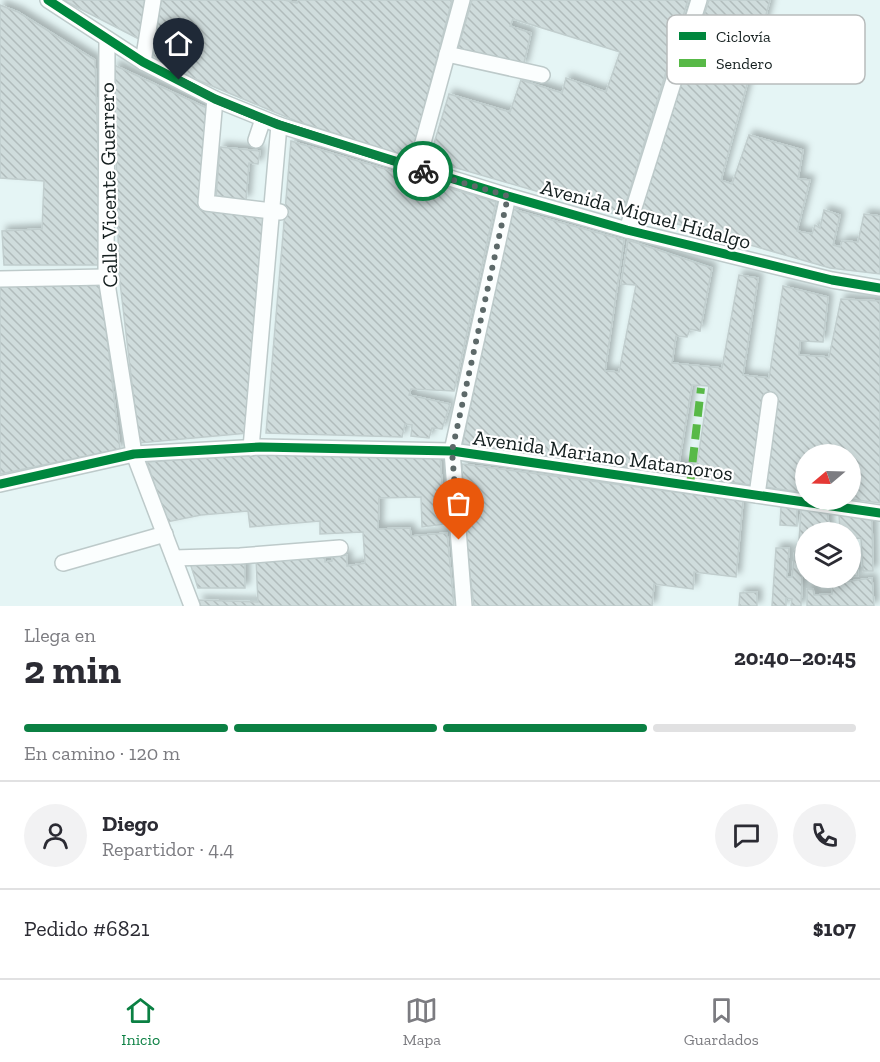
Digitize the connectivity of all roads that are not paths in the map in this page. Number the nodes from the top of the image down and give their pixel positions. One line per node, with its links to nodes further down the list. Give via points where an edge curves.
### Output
1 (48, 0): 6 (street, Avenida Miguel Hidalgo)
2 (153, 0): 8 (street)
3 (462, 0): 7 (street)
4 (699, 0): 5 (street)
5 (694, 15)
6 (107, 40): 8 (street, Avenida Miguel Hidalgo); 19 (street, Calle Vicente Guerrero)
7 (447, 54): 9 (street); 15 (street)
8 (143, 62): 11 (street, Avenida Miguel Hidalgo)
9 (542, 75)
10 (673, 84): 18 (street)
11 (217, 99): 12 (street, Avenida Miguel Hidalgo); 17 (street, via 208,201)
12 (263, 119): 13 (street, Avenida Miguel Hidalgo); 14 (street)
13 (283, 126): 15 (street, Avenida Miguel Hidalgo); 17 (street)
14 (256, 140)
15 (416, 168): 16 (street, Avenida Miguel Hidalgo)
16 (508, 196): 18 (street, Avenida Miguel Hidalgo); 24 (street)
17 (276, 208): 23 (street)
18 (627, 231): 21 (street, Avenida Miguel Hidalgo)
19 (106, 277): 20 (street); 25 (street, Calle Vicente Guerrero)
20 (0, 279)
21 (880, 288)
22 (770, 400): 27 (street)
23 (256, 447): 24 (street, Avenida Mariano Matamoros); 25 (street, Avenida Mariano Matamoros)
24 (452, 451): 27 (street, Avenida Mariano Matamoros); 34 (street)
25 (134, 454): 26 (street, Avenida Mariano Matamoros); 29 (street, Calle Vicente Guerrero)
26 (0, 484)
27 (756, 495): 28 (street, Avenida Mariano Matamoros)
28 (880, 513)
29 (165, 534): 31 (street, Calle Vicente Guerrero); 32 (street)
30 (340, 548): 31 (street)
31 (174, 558): 33 (street, Calle Vicente Guerrero)
32 (63, 563)
33 (192, 606)
34 (464, 606)

